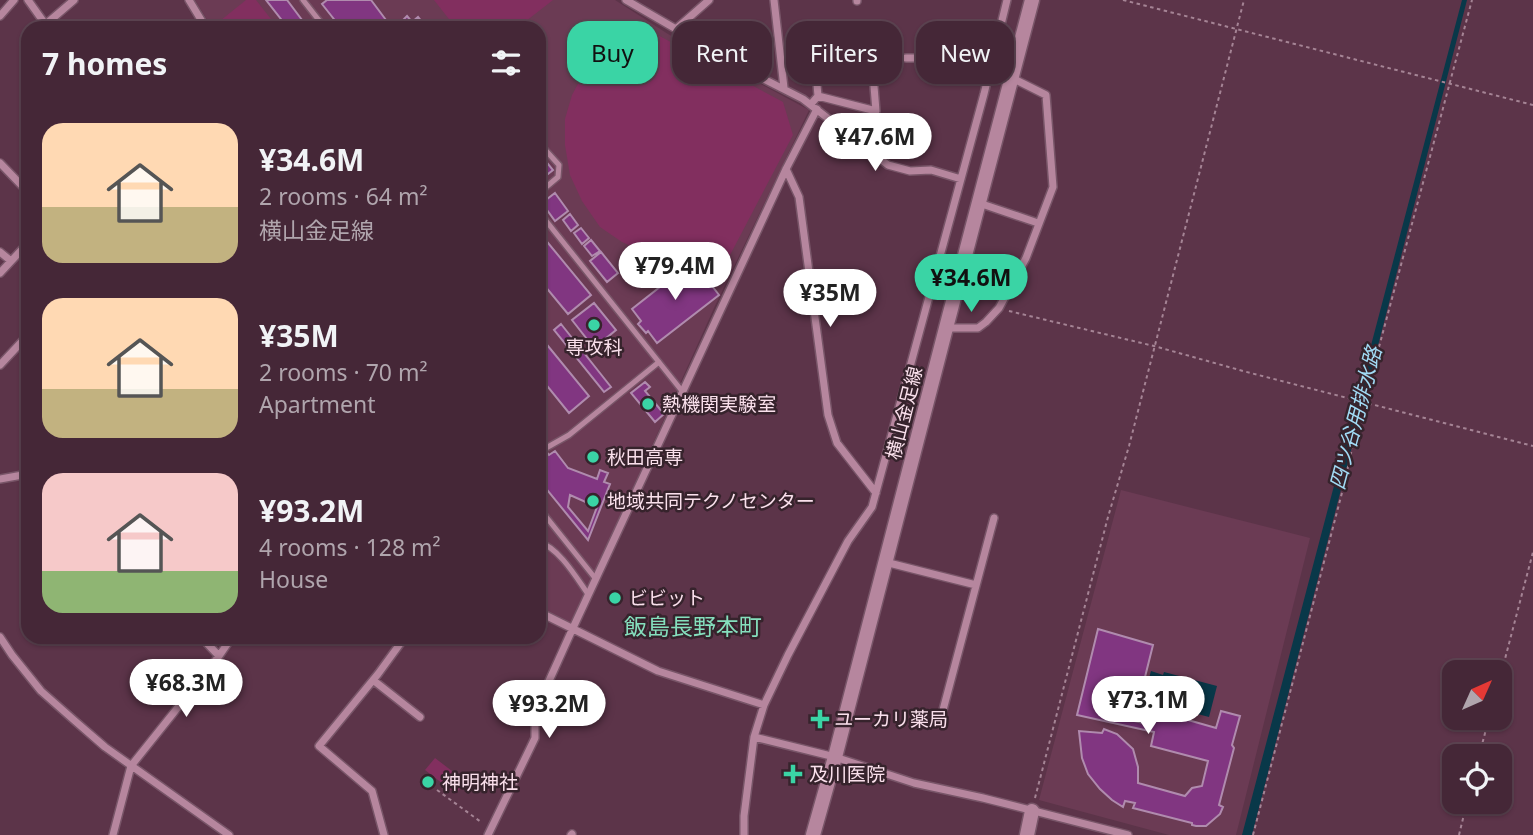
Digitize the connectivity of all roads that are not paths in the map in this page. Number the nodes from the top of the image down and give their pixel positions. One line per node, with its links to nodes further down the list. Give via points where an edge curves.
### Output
1 (14, 0): 11 (street)
2 (28, 0): 12 (street)
3 (74, 0): 13 (street)
4 (189, 0): 14 (street)
5 (303, 0): 15 (lane)
6 (626, 0): 18 (street)
7 (709, 0): 16 (street)
8 (774, 0): 26 (street)
9 (1007, 0): 17 (street)
10 (1032, 0): 21 (street, 横山金足線)
11 (0, 16)
12 (43, 21)
13 (52, 21)
14 (202, 21)
15 (320, 21)
16 (685, 21)
17 (1002, 21)
18 (672, 27)
19 (906, 58): 20 (street)
20 (916, 58)
21 (1014, 70)
22 (1014, 79): 37 (street, via 1046,95 1054,187)
23 (772, 82): 26 (street)
24 (986, 84): 32 (street)
25 (1010, 84): 35 (street, 横山金足線)
26 (784, 88): 28 (street)
27 (818, 96): 27 (street, via 876,111 870,37 823,38 814,50); 28 (street)
28 (814, 107): 31 (street); 32 (street, via 888,165)
29 (546, 151): 34 (lane, via 559,166 558,177)
30 (0, 163): 33 (street)
31 (786, 169): 46 (street); 50 (street, via 799,197 828,415 837,443)
32 (961, 179): 50 (street)
33 (21, 185)
34 (546, 187)
35 (979, 203): 37 (street); 42 (street, 横山金足線)
36 (546, 221): 44 (lane)
37 (1038, 223): 42 (street, via 1026,258 999,308 978,328)
38 (21, 250): 40 (street)
39 (0, 252): 40 (street)
40 (11, 261): 41 (street)
41 (0, 273)
42 (946, 328): 54 (street, 横山金足線)
43 (21, 342): 45 (street)
44 (659, 362): 46 (lane); 47 (lane, via 569,435)
45 (0, 365)
46 (682, 391): 55 (street)
47 (546, 448)
48 (21, 475): 49 (street)
49 (0, 479)
50 (876, 493): 66 (street)
51 (546, 518): 55 (lane)
52 (994, 518): 56 (street)
53 (546, 544): 57 (lane)
54 (885, 562): 56 (street); 70 (street, 横山金足線)
55 (595, 579): 57 (street)
56 (976, 585): 67 (street)
57 (589, 594): 59 (street)
58 (546, 616): 59 (street)
59 (572, 629): 66 (street, via 658,671); 73 (street, via 535,712 535,738)
60 (0, 637): 71 (street, via 41,691)
61 (208, 644): 64 (street)
62 (227, 644): 64 (street)
63 (400, 644): 65 (street)
64 (219, 656): 71 (street)
65 (373, 680): 68 (street); 76 (street, via 319,746 372,791)
66 (764, 705): 69 (street)
67 (943, 710)
68 (420, 717)
69 (754, 737): 70 (street); 77 (street)
70 (835, 757): 72 (street, via 914,783); 78 (street, 横山金足線)
71 (131, 766): 74 (street); 75 (street)
72 (1032, 811): 79 (street); 80 (street)
73 (490, 832)
74 (113, 835)
75 (229, 835)
76 (384, 835)
77 (744, 835)
78 (813, 835)
79 (1027, 835)
80 (1128, 835)

